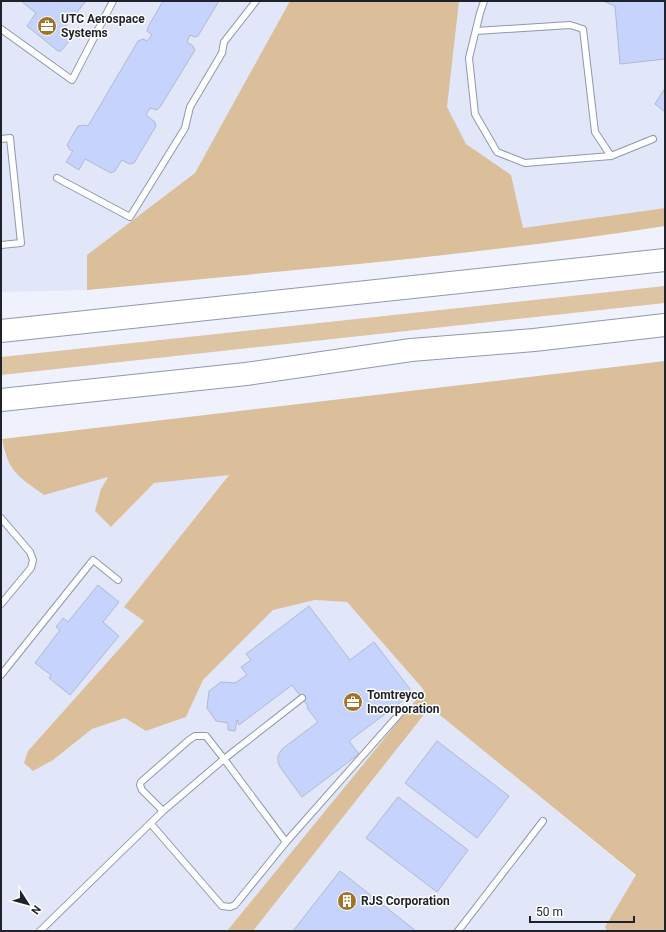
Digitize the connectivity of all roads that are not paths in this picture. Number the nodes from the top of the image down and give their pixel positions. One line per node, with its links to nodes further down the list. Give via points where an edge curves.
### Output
1 (113, 1): 4 (lane, via 72,80)
2 (256, 1): 9 (lane, via 224,42 222,53 190,107 185,128 130,217)
3 (484, 1): 5 (lane)
4 (1, 29)
5 (476, 31): 8 (lane, via 570,25 583,29 596,132); 8 (lane, via 469,58 475,114 497,152 525,163)
6 (1, 139): 10 (lane, via 10,138 21,243)
7 (653, 139): 8 (lane)
8 (611, 156)
9 (57, 178)
10 (1, 245)
11 (665, 260): 13 (highway)
12 (665, 325): 14 (highway, via 534,340 411,350 246,374)
13 (1, 331)
14 (36, 397): 15 (highway); 16 (highway)
15 (1, 400)
16 (1, 405)
17 (1, 518): 19 (lane, via 30,552 33,560 31,568)
18 (118, 580): 20 (lane, via 93,560)
19 (1, 604)
20 (1, 675)
21 (302, 698): 23 (lane)
22 (402, 711): 27 (lane)
23 (224, 759): 24 (lane); 24 (lane, via 206,736 195,736 143,779 140,788); 27 (lane)
24 (163, 812): 26 (lane)
25 (543, 821): 29 (lane)
26 (151, 824): 27 (lane, via 222,906 235,905); 28 (lane)
27 (286, 842)
28 (40, 931)
29 (458, 931)

